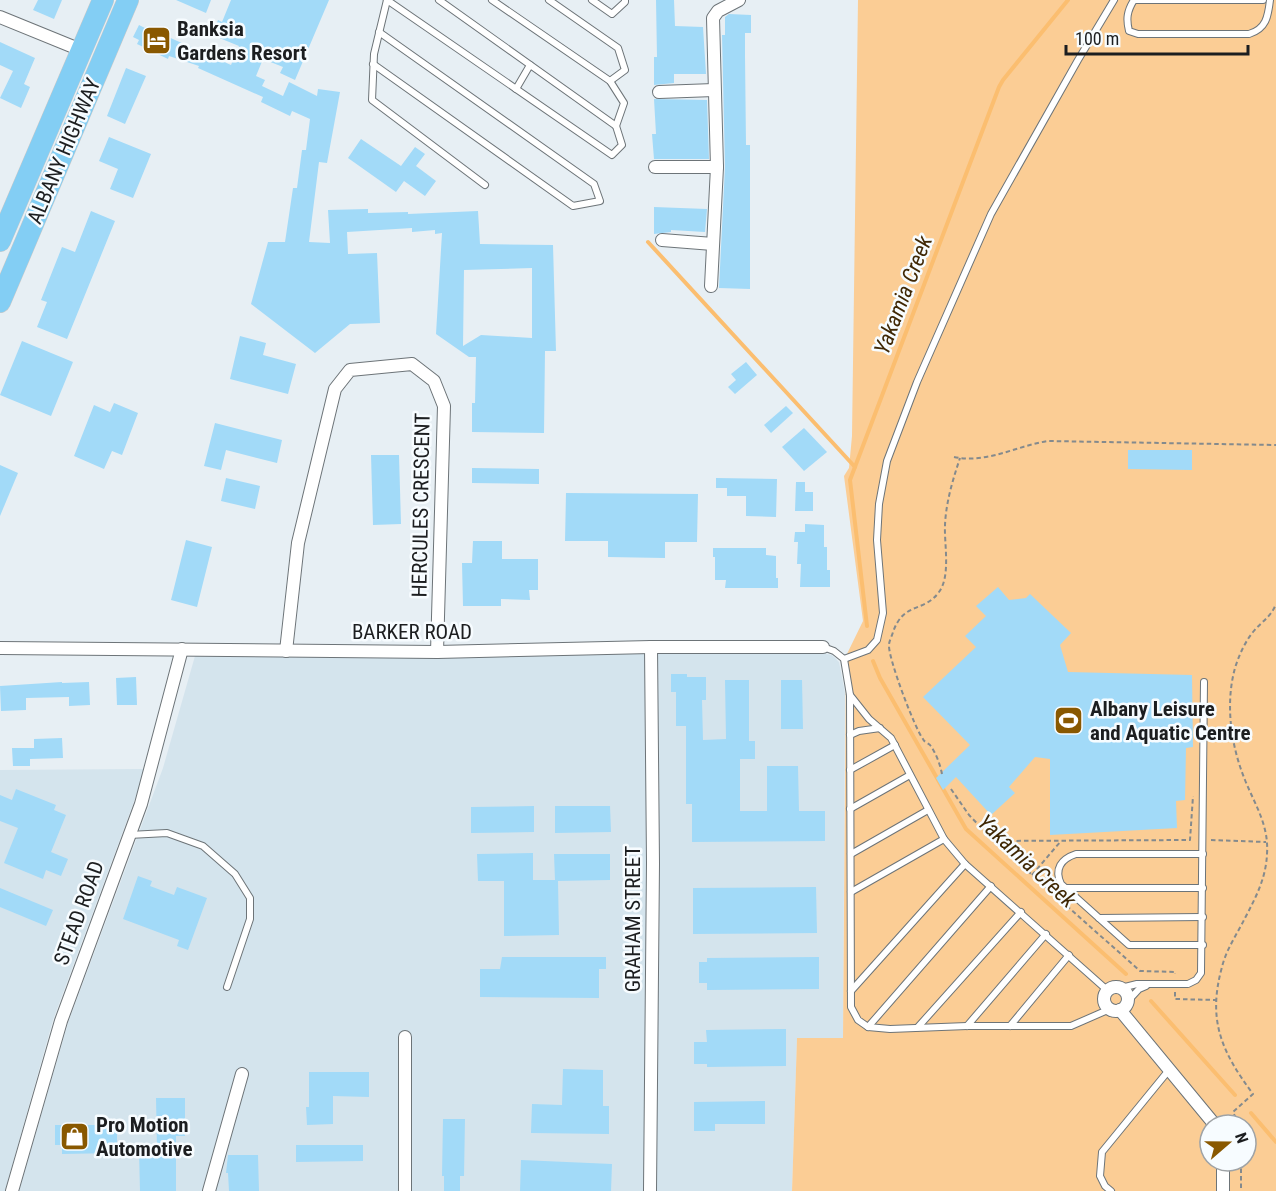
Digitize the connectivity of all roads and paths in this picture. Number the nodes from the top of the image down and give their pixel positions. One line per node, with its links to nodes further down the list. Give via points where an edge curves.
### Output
1 (103, 0): 16 (highway, ALBANY HIGHWAY)
2 (128, 0): 31 (highway, ALBANY HIGHWAY)
3 (387, 0): 15 (lane); 20 (lane)
4 (439, 0): 18 (lane)
5 (492, 0): 19 (lane)
6 (549, 0): 19 (lane, via 618,48 626,70)
7 (592, 0): 8 (lane, via 612,14)
8 (625, 0)
9 (739, 0): 21 (street, via 713,18)
10 (1114, 0): 42 (lane, via 992,214 917,382 887,461 879,504 876,540 883,613 877,640 868,650)
11 (1134, 0): 12 (lane); 13 (lane, via 1126,21 1129,32 1138,34 1249,34 1264,25)
12 (1263, 0)
13 (1270, 0)
14 (0, 16): 16 (street)
15 (379, 33): 17 (lane); 17 (lane, via 594,183 600,201 573,206)
16 (81, 50): 28 (highway, ALBANY HIGHWAY)
17 (373, 64): 26 (lane, via 372,100)
18 (530, 65): 20 (lane); 23 (lane)
19 (610, 81): 23 (lane, via 624,103)
20 (516, 89): 23 (lane, via 612,155 622,145)
21 (714, 90): 22 (street); 25 (street)
22 (659, 92)
23 (616, 126)
24 (655, 167): 25 (street)
25 (717, 167): 29 (street)
26 (484, 184)
27 (662, 240): 29 (street)
28 (0, 242)
29 (713, 244): 30 (street)
30 (711, 286)
31 (0, 302)
32 (1276, 445): 34 (path, via 1048,441 988,457)
33 (954, 457): 34 (path)
34 (960, 458): 50 (path, via 945,525 946,569 940,592 906,611 897,620 888,644 909,708)
35 (1276, 604): 60 (path, via 1243,647 1235,668 1230,720 1235,753 1263,820)
36 (651, 647): 37 (street, BARKER ROAD); 41 (street, BARKER ROAD); 95 (street, GRAHAM STREET)
37 (823, 647): 42 (lane)
38 (0, 648): 39 (street, BARKER ROAD)
39 (182, 649): 40 (street, BARKER ROAD); 54 (street, STEAD ROAD, via 141,804)
40 (286, 651): 41 (street, BARKER ROAD); 41 (street, HERCULES CRESCENT, via 298,543 335,389 350,370 412,364 434,381 444,406)
41 (437, 652)
42 (844, 659): 44 (lane)
43 (1204, 682): 58 (lane)
44 (850, 694): 45 (lane); 46 (lane)
45 (880, 728): 46 (lane); 47 (lane)
46 (850, 735): 48 (lane)
47 (895, 745): 48 (lane); 49 (lane)
48 (850, 770): 52 (lane)
49 (910, 774): 52 (lane); 53 (lane)
50 (942, 774)
51 (1193, 793): 57 (path)
52 (850, 810): 61 (lane)
53 (928, 810): 55 (lane); 61 (lane)
54 (129, 835): 76 (lane, via 167,833 203,846 235,874 250,898 250,919); 92 (street, STEAD ROAD, via 61,1021)
55 (944, 839): 63 (lane); 68 (lane)
56 (1061, 840): 57 (path); 59 (path); 64 (path)
57 (1190, 840): 58 (path)
58 (1203, 840): 60 (path); 62 (lane)
59 (994, 841)
60 (1267, 842): 89 (path, via 1264,879 1222,966 1216,1010 1221,1040 1232,1065 1253,1094)
61 (851, 854): 68 (lane)
62 (1203, 854): 66 (lane, via 1076,854 1059,864 1058,878); 67 (lane)
63 (965, 864): 65 (lane); 79 (lane)
64 (1031, 876)
65 (991, 886): 69 (lane); 83 (lane)
66 (1065, 888): 67 (lane); 71 (lane)
67 (1203, 888): 70 (lane)
68 (851, 892): 79 (lane)
69 (1021, 912): 72 (lane); 84 (lane)
70 (1203, 917): 71 (lane); 73 (lane)
71 (1100, 918): 73 (lane, via 1129,945)
72 (1046, 934): 74 (lane); 81 (lane)
73 (1203, 945): 75 (lane, via 1201,973 1196,980)
74 (1069, 955): 78 (lane); 82 (lane)
75 (1147, 986): 77 (lane); 80 (lane)
76 (227, 987)
77 (1121, 988): 78 (street); 80 (street, via 1126,994)
78 (1107, 990): 80 (street, via 1104,1000)
79 (851, 991): 83 (lane, via 851,1007 858,1020)
80 (1119, 1007): 82 (lane, via 1071,1026); 86 (street)
81 (967, 1026): 82 (lane); 84 (lane)
82 (1010, 1026)
83 (868, 1027): 84 (lane)
84 (918, 1027)
85 (405, 1037): 94 (street)
86 (1169, 1070): 88 (street); 96 (lane, via 1102,1152 1100,1176)
87 (243, 1074): 93 (street)
88 (1205, 1113)
89 (1233, 1113)
90 (1223, 1173): 97 (street)
91 (1241, 1173): 98 (path)
92 (12, 1191)
93 (209, 1191)
94 (405, 1191)
95 (650, 1191)
96 (1111, 1191)
97 (1223, 1191)
98 (1241, 1191)

